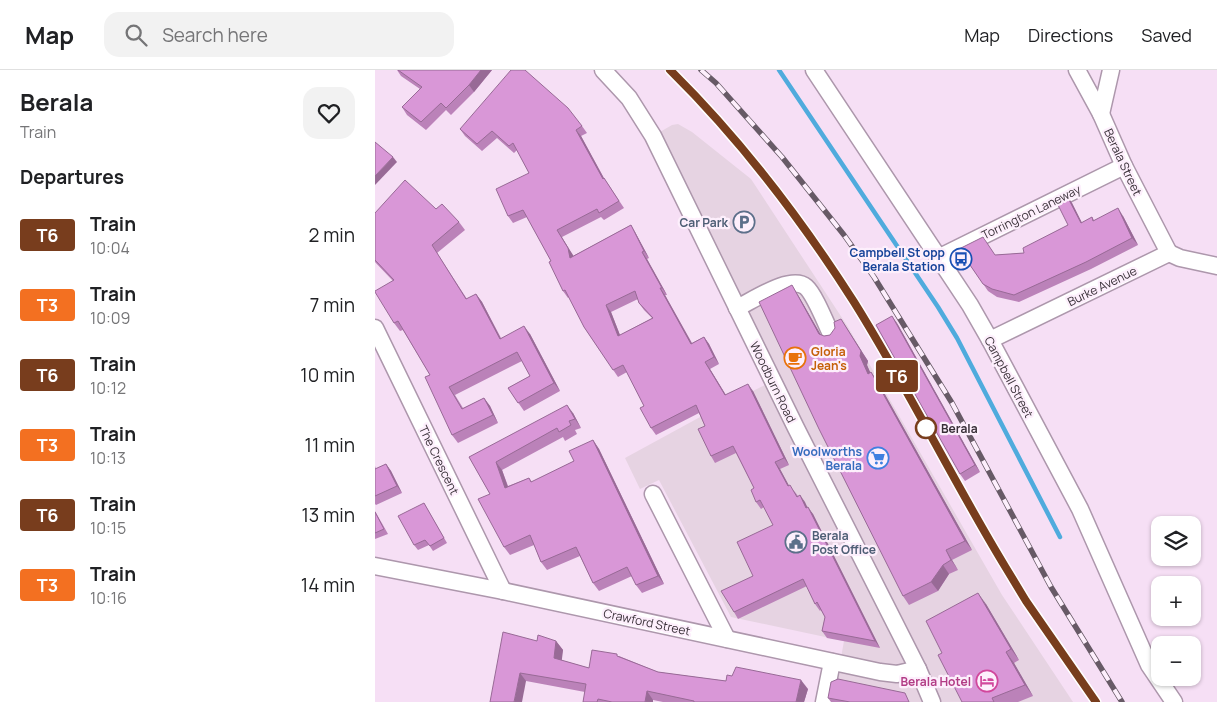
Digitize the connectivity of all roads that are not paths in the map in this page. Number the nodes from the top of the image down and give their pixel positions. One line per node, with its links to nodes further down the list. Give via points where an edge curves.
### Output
1 (603, 70): 10 (street, Woodburn Road, via 641,115)
2 (813, 70): 8 (street, Campbell Street)
3 (1077, 70): 5 (street, Berala Street)
4 (1111, 70): 5 (street)
5 (1101, 114): 6 (street, Berala Street)
6 (1124, 166): 7 (street, Berala Street); 8 (street, Torrington Laneway)
7 (1169, 254): 9 (street); 13 (street, Burke Avenue)
8 (938, 258): 13 (street, Campbell Street)
9 (1217, 266)
10 (737, 308): 12 (street, via 785,285 799,284 805,286 811,295); 19 (street, Woodburn Road)
11 (375, 328): 16 (street, The Crescent)
12 (832, 336)
13 (991, 340): 22 (street, Campbell Street, via 1092,533 1149,665)
14 (653, 494): 17 (street)
15 (375, 566): 16 (street, Crawford Street)
16 (503, 591): 17 (street, Crawford Street)
17 (727, 640): 18 (street, Crawford Street)
18 (832, 662): 19 (street, Crawford Street, via 897,674); 20 (street)
19 (918, 669): 21 (street, Woodburn Road)
20 (824, 702)
21 (933, 702)
22 (1174, 702)

